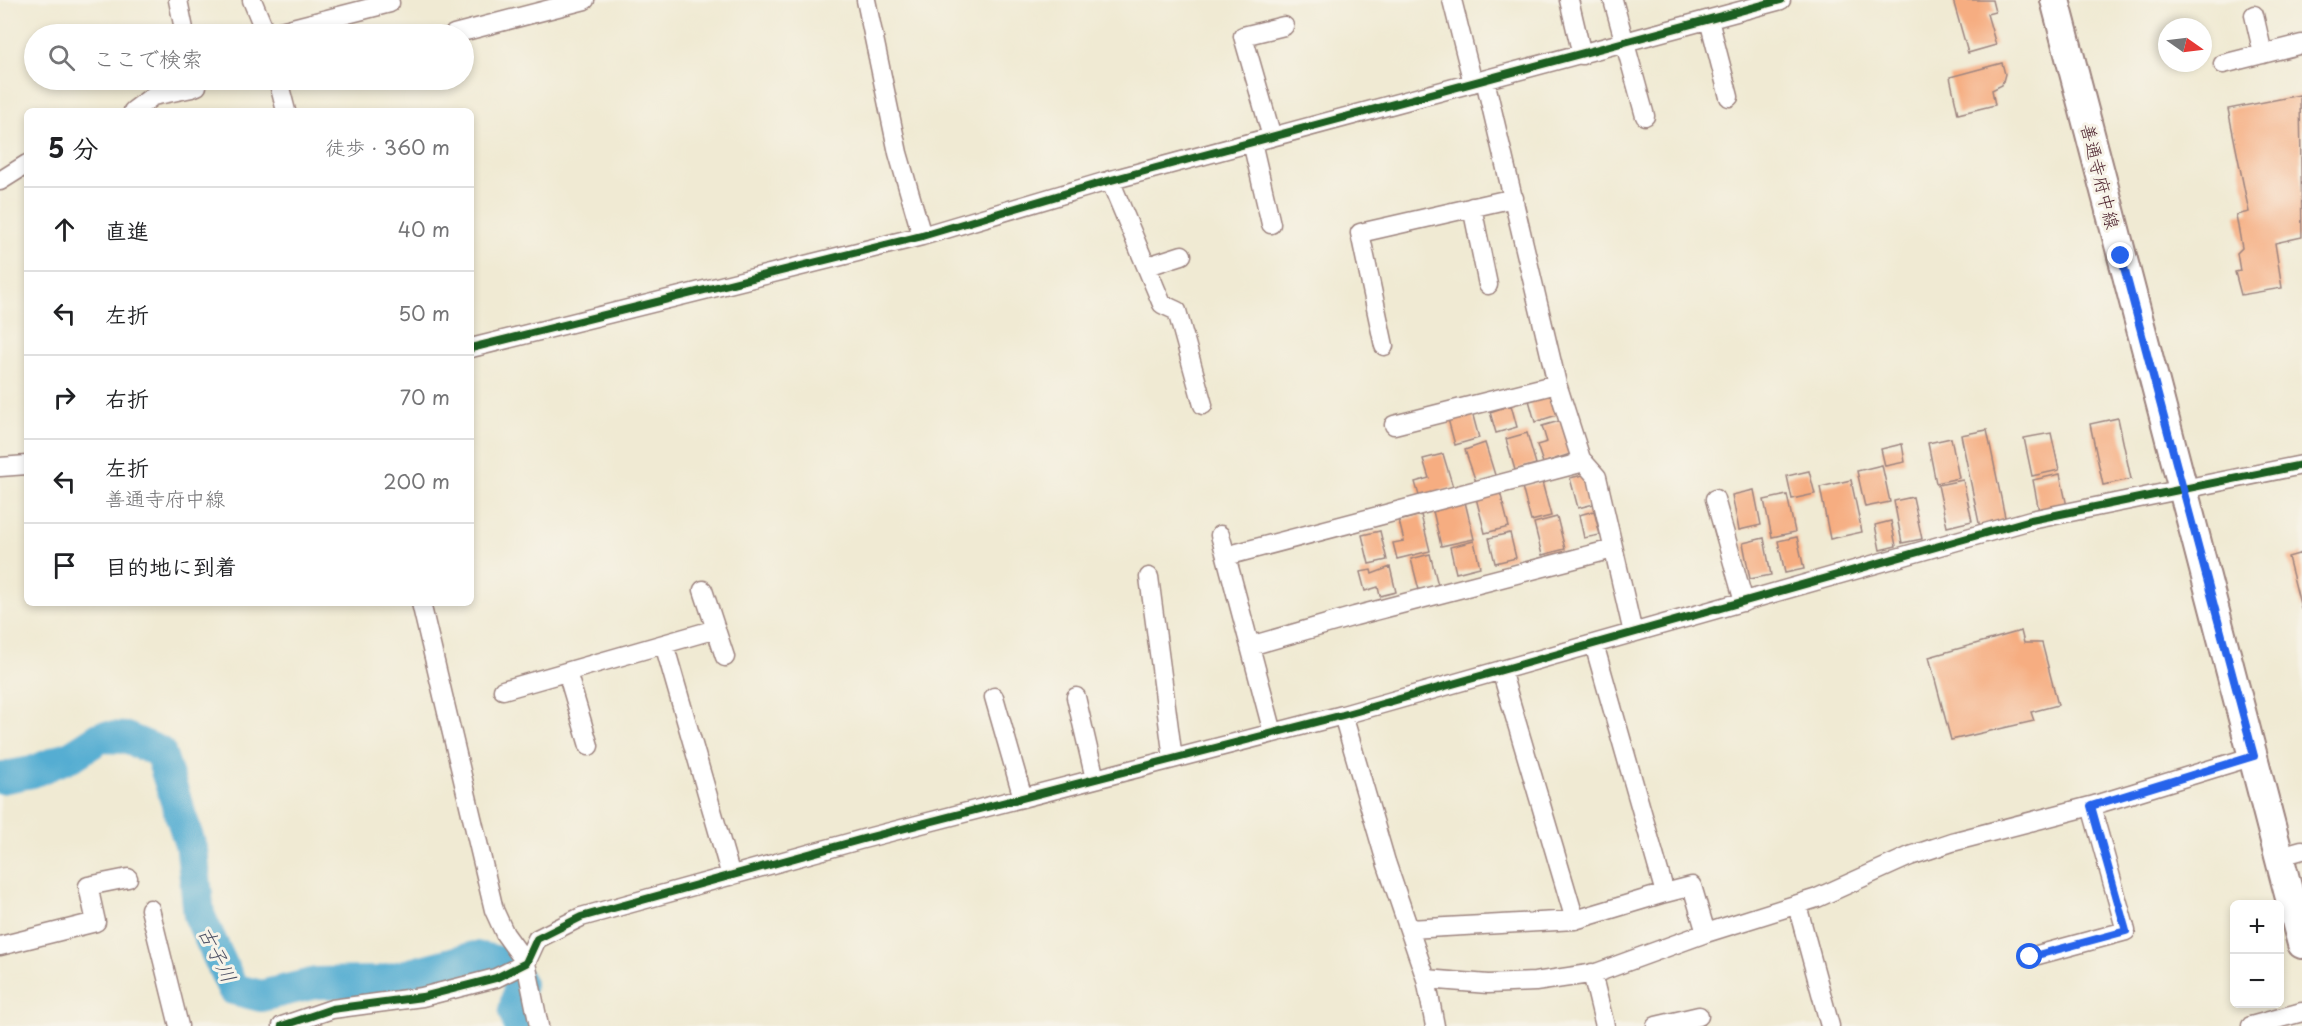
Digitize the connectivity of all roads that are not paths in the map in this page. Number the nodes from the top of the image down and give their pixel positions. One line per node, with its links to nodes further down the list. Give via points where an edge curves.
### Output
1 (178, 0): 13 (street)
2 (252, 0): 14 (street)
3 (585, 0): 17 (street)
4 (866, 0): 38 (street, via 898,153)
5 (1452, 0): 23 (street)
6 (1569, 0): 21 (street)
7 (1613, 0): 18 (street)
8 (1780, 0): 12 (street)
9 (2055, 0): 51 (main road, 善通寺府中線)
10 (390, 3): 15 (street)
11 (2254, 15): 20 (street)
12 (1709, 20): 18 (street); 26 (street)
13 (183, 24)
14 (263, 24)
15 (307, 24)
16 (1284, 26): 30 (street, via 1243,36)
17 (474, 29)
18 (1626, 43): 21 (street); 29 (street)
19 (2302, 44): 20 (street)
20 (2263, 54): 22 (street)
21 (1582, 55): 23 (street)
22 (2223, 64)
23 (1479, 81): 30 (street); 35 (street)
24 (182, 90): 27 (street, via 153,96)
25 (283, 90): 28 (street)
26 (1729, 97)
27 (136, 108)
28 (286, 108)
29 (1645, 116)
30 (1272, 137): 31 (street)
31 (1252, 142): 33 (street); 37 (street)
32 (24, 167): 34 (street)
33 (1110, 180): 38 (street); 40 (street)
34 (0, 181)
35 (1514, 198): 36 (street); 44 (street)
36 (1472, 207): 41 (street); 42 (street, via 1359,234)
37 (1271, 224)
38 (922, 236): 43 (street)
39 (1182, 255): 40 (street)
40 (1148, 266): 45 (street, via 1162,304 1177,311)
41 (1488, 285)
42 (1384, 346)
43 (474, 347)
44 (1557, 384): 46 (street); 47 (street)
45 (1203, 405)
46 (1394, 425)
47 (1584, 462): 54 (street, via 1597,477); 55 (street)
48 (24, 465): 50 (street)
49 (2302, 465): 51 (street)
50 (0, 467)
51 (2185, 491): 58 (street, via 2031,520); 74 (main road, 善通寺府中線)
52 (1715, 499): 58 (street)
53 (1220, 535): 55 (street)
54 (1613, 549): 61 (street); 64 (street)
55 (1226, 556): 64 (street)
56 (1149, 576): 75 (street)
57 (703, 590): 60 (street)
58 (1744, 602): 61 (street)
59 (422, 606): 91 (street, via 495,910)
60 (716, 629): 62 (street); 65 (street)
61 (1632, 633): 63 (street)
62 (664, 644): 67 (street); 80 (street)
63 (1594, 644): 66 (street); 82 (street)
64 (1250, 646): 72 (street)
65 (724, 657)
66 (1501, 670): 71 (street); 85 (street)
67 (567, 672): 68 (street); 73 (street)
68 (503, 690)
69 (994, 697): 77 (street)
70 (1076, 697): 76 (street)
71 (1343, 715): 72 (street); 86 (street)
72 (1273, 733): 75 (street)
73 (589, 746)
74 (2254, 756): 78 (street); 79 (main road, 善通寺府中線)
75 (1173, 759): 76 (street)
76 (1095, 779): 77 (street)
77 (1023, 798): 80 (street)
78 (2091, 806): 83 (street, via 1952,842); 90 (street, via 2126,931)
79 (2291, 853): 88 (main road, 善通寺府中線)
80 (731, 876): 91 (street, via 581,917 537,939)
81 (128, 878): 89 (street, via 88,886 96,922)
82 (1665, 893): 85 (street); 87 (street, via 1692,886)
83 (1797, 905): 87 (street); 102 (street)
84 (150, 909): 96 (street)
85 (1575, 920): 86 (street)
86 (1409, 929): 93 (street)
87 (1706, 933): 92 (street)
88 (2302, 944)
89 (0, 946)
90 (2030, 957)
91 (523, 965): 97 (street, via 496,978 422,997 332,1009); 98 (street)
92 (1592, 974): 93 (street, via 1488,984); 100 (street)
93 (1426, 980): 99 (street)
94 (2302, 1011): 103 (street)
95 (1699, 1016): 101 (street)
96 (179, 1026)
97 (282, 1026)
98 (539, 1026)
99 (1435, 1026)
100 (1605, 1026)
101 (1656, 1026)
102 (1830, 1026)
103 (2251, 1026)

